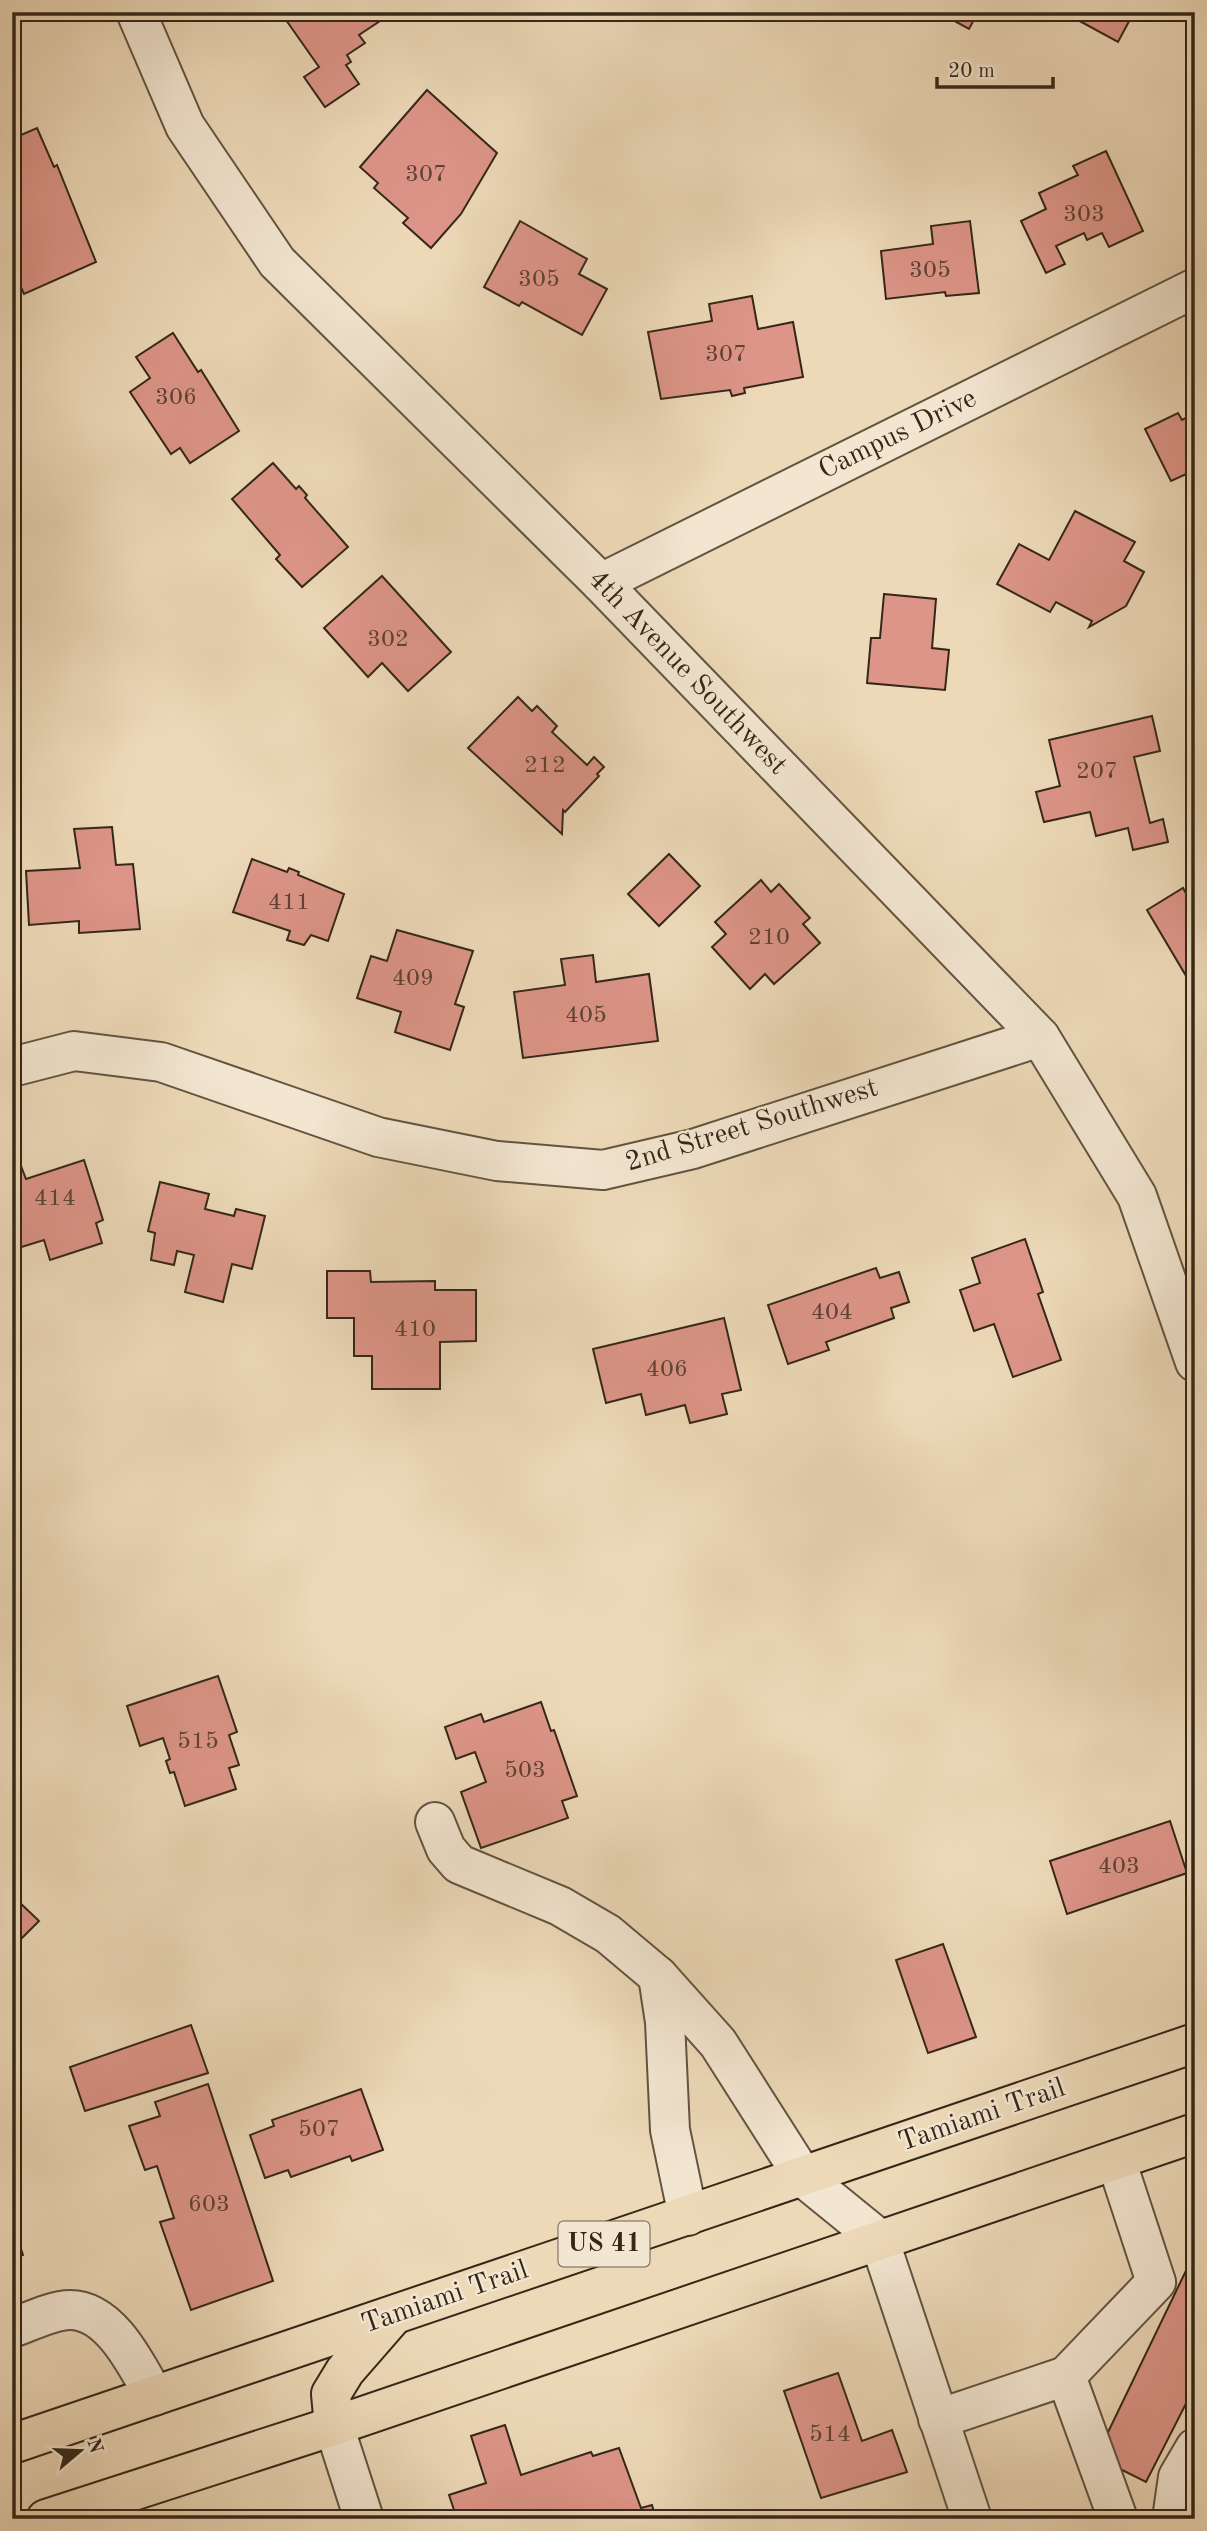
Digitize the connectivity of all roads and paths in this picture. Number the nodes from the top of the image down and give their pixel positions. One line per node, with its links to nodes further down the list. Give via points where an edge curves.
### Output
1 (136, 12): 3 (street, 4th Avenue Southwest, via 185,126 278,262)
2 (1195, 288): 3 (street, Campus Drive)
3 (601, 583): 4 (street, 4th Avenue Southwest)
4 (1040, 1037): 5 (street, 2nd Street Southwest, via 693,1149 604,1170 497,1161 378,1137 161,1062 74,1051); 6 (street, 4th Avenue Southwest, via 1136,1196)
5 (12, 1067)
6 (1195, 1362)
7 (435, 1822): 8 (street, via 446,1849 459,1864 560,1906 608,1934)
8 (658, 1976): 12 (street, via 718,2043); 13 (street, via 670,2130)
9 (1195, 2043): 12 (main road, Tamiami Trail / US 41)
10 (1195, 2133): 11 (main road)
11 (1116, 2160): 14 (main road); 17 (street, via 1156,2282)
12 (804, 2178): 13 (main road, Tamiami Trail / US 41); 14 (street)
13 (688, 2216): 15 (main road, Tamiami Trail / US 41)
14 (878, 2239): 19 (street); 20 (main road)
15 (393, 2316): 18 (main road, Tamiami Trail / US 41); 20 (main road, via 331,2394)
16 (12, 2328): 18 (street, via 69,2310 92,2315 126,2345)
17 (1066, 2376): 19 (street); 26 (street)
18 (154, 2396): 21 (main road, Tamiami Trail / US 41)
19 (939, 2419): 25 (street)
20 (334, 2426): 23 (main road); 24 (street)
21 (12, 2444)
22 (1195, 2448): 27 (street, via 1178,2477)
23 (46, 2519)
24 (364, 2519)
25 (972, 2519)
26 (1118, 2519)
27 (1171, 2519)

